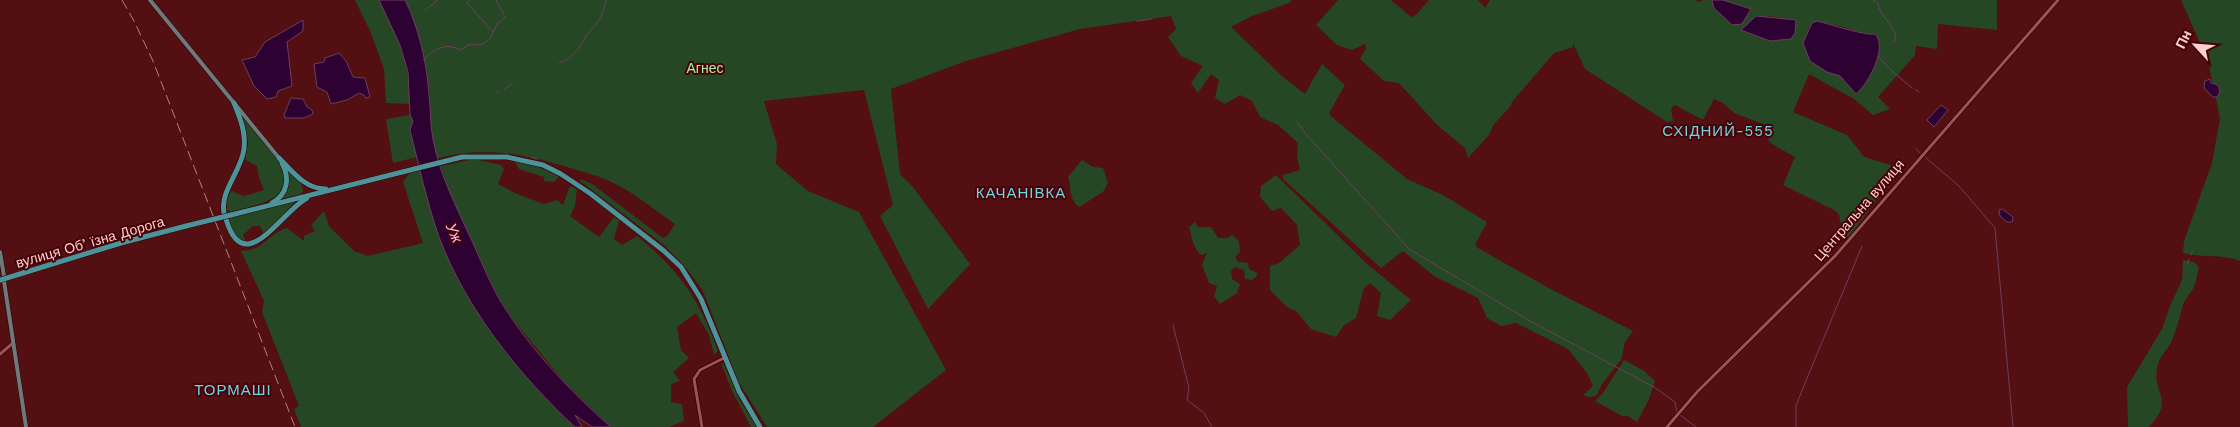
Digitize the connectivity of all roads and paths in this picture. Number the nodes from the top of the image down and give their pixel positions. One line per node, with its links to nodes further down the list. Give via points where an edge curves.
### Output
1 (150, 0): 3 (main road)
2 (2058, 0): 18 (street, Центральна вулиця, via 1835,256 1697,392)
3 (234, 103): 4 (main road); 7 (highway, via 244,132 244,148 225,196 225,216 236,240 253,244 294,206)
4 (280, 158): 5 (highway); 9 (highway, via 286,170 287,184 279,198)
5 (304, 182): 6 (highway, via 319,189); 8 (highway)
6 (336, 188): 7 (highway, вулиця Обʼїзна Дорога); 14 (highway, вулиця Обʼїзна Дорога, via 452,159 483,155 528,160 561,174 664,251 681,268 701,298)
7 (314, 194): 8 (highway, вулиця Обʼїзна Дорога)
8 (302, 197): 9 (highway, вулиця Обʼїзна Дорога)
9 (269, 205): 11 (highway, вулиця Обʼїзна Дорога, bridge, via 121,243)
10 (0, 252): 11 (main road)
11 (3, 279): 12 (main road)
12 (13, 343): 13 (street); 15 (main road)
13 (0, 354)
14 (724, 358): 16 (street, via 700,370 694,379); 17 (highway, вулиця Обʼїзна Дорога)
15 (26, 427)
16 (702, 427)
17 (760, 427)
18 (1667, 427)

